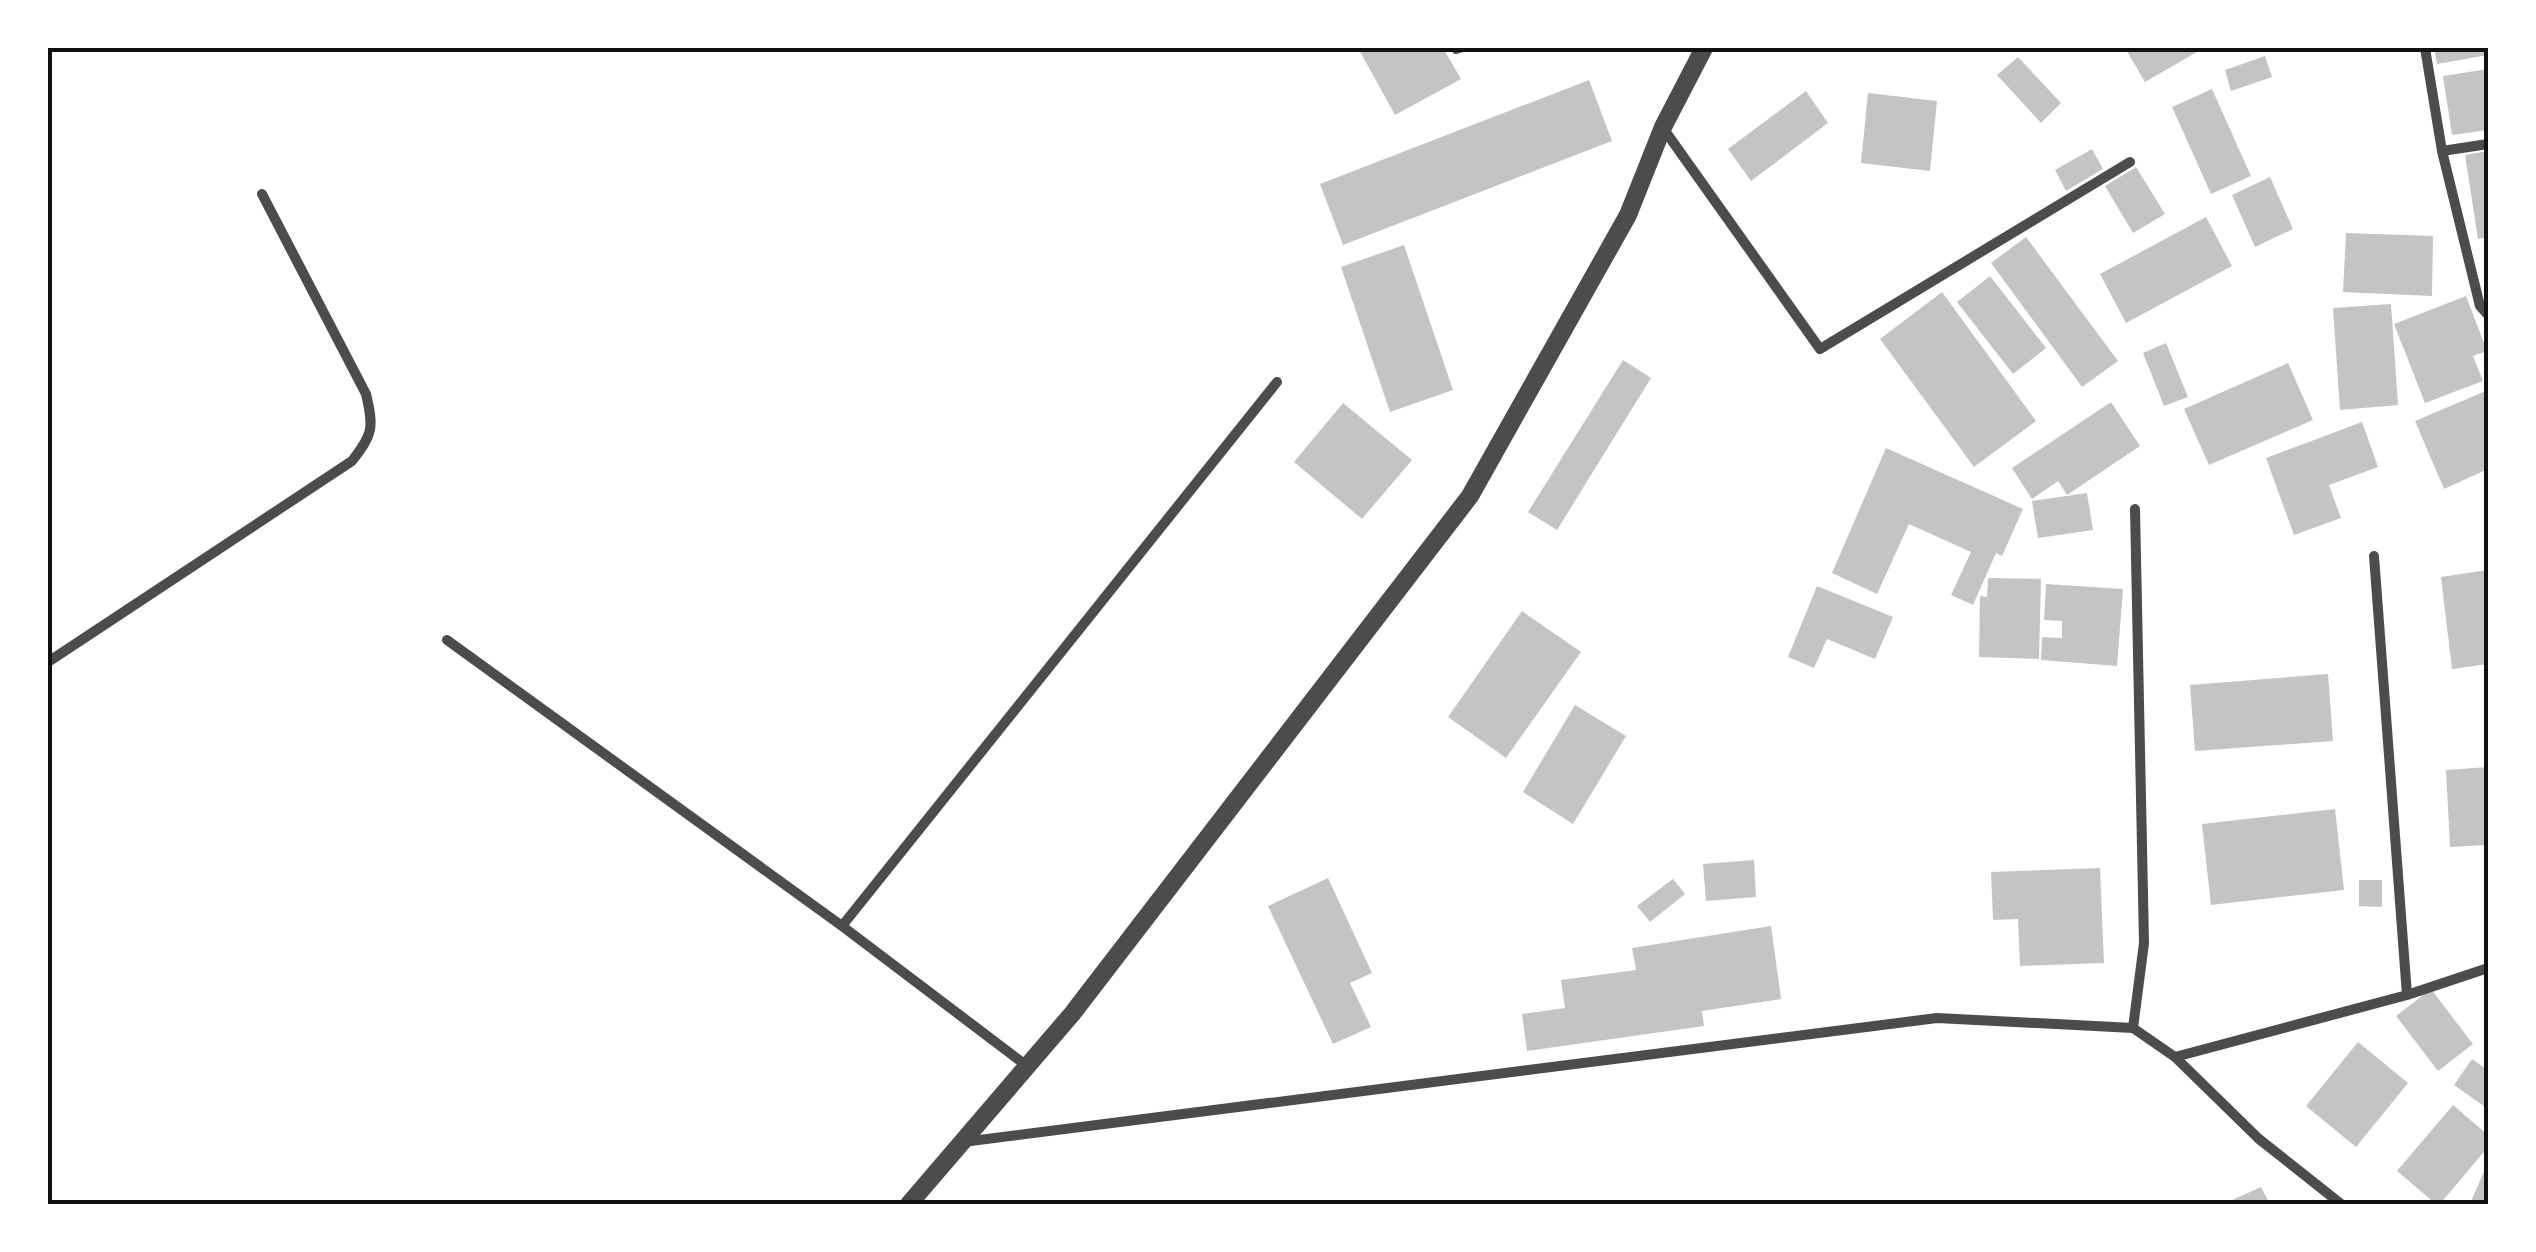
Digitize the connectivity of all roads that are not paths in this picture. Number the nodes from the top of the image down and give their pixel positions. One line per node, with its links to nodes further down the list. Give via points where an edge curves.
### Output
1 (1704, 48): 3 (street)
2 (2424, 48): 5 (street)
3 (1662, 127): 6 (street, via 1820,349); 19 (street, via 1628,216 1470,496)
4 (2488, 144): 5 (street)
5 (2442, 151): 8 (street, via 2480,306)
6 (2130, 162)
7 (262, 194): 13 (street, via 366,394 372,421 366,443 352,462)
8 (2488, 315)
9 (1277, 382): 14 (street)
10 (2135, 509): 17 (street, via 2144,943)
11 (2374, 556): 16 (street)
12 (447, 640): 14 (street)
13 (48, 662)
14 (842, 926): 19 (street)
15 (2488, 968): 16 (street)
16 (2407, 994): 18 (street)
17 (2133, 1028): 18 (street); 20 (street, via 1936,1018)
18 (2175, 1058): 22 (street, via 2258,1139)
19 (1027, 1066): 20 (street)
20 (962, 1142): 21 (street)
21 (910, 1204)
22 (2341, 1204)

